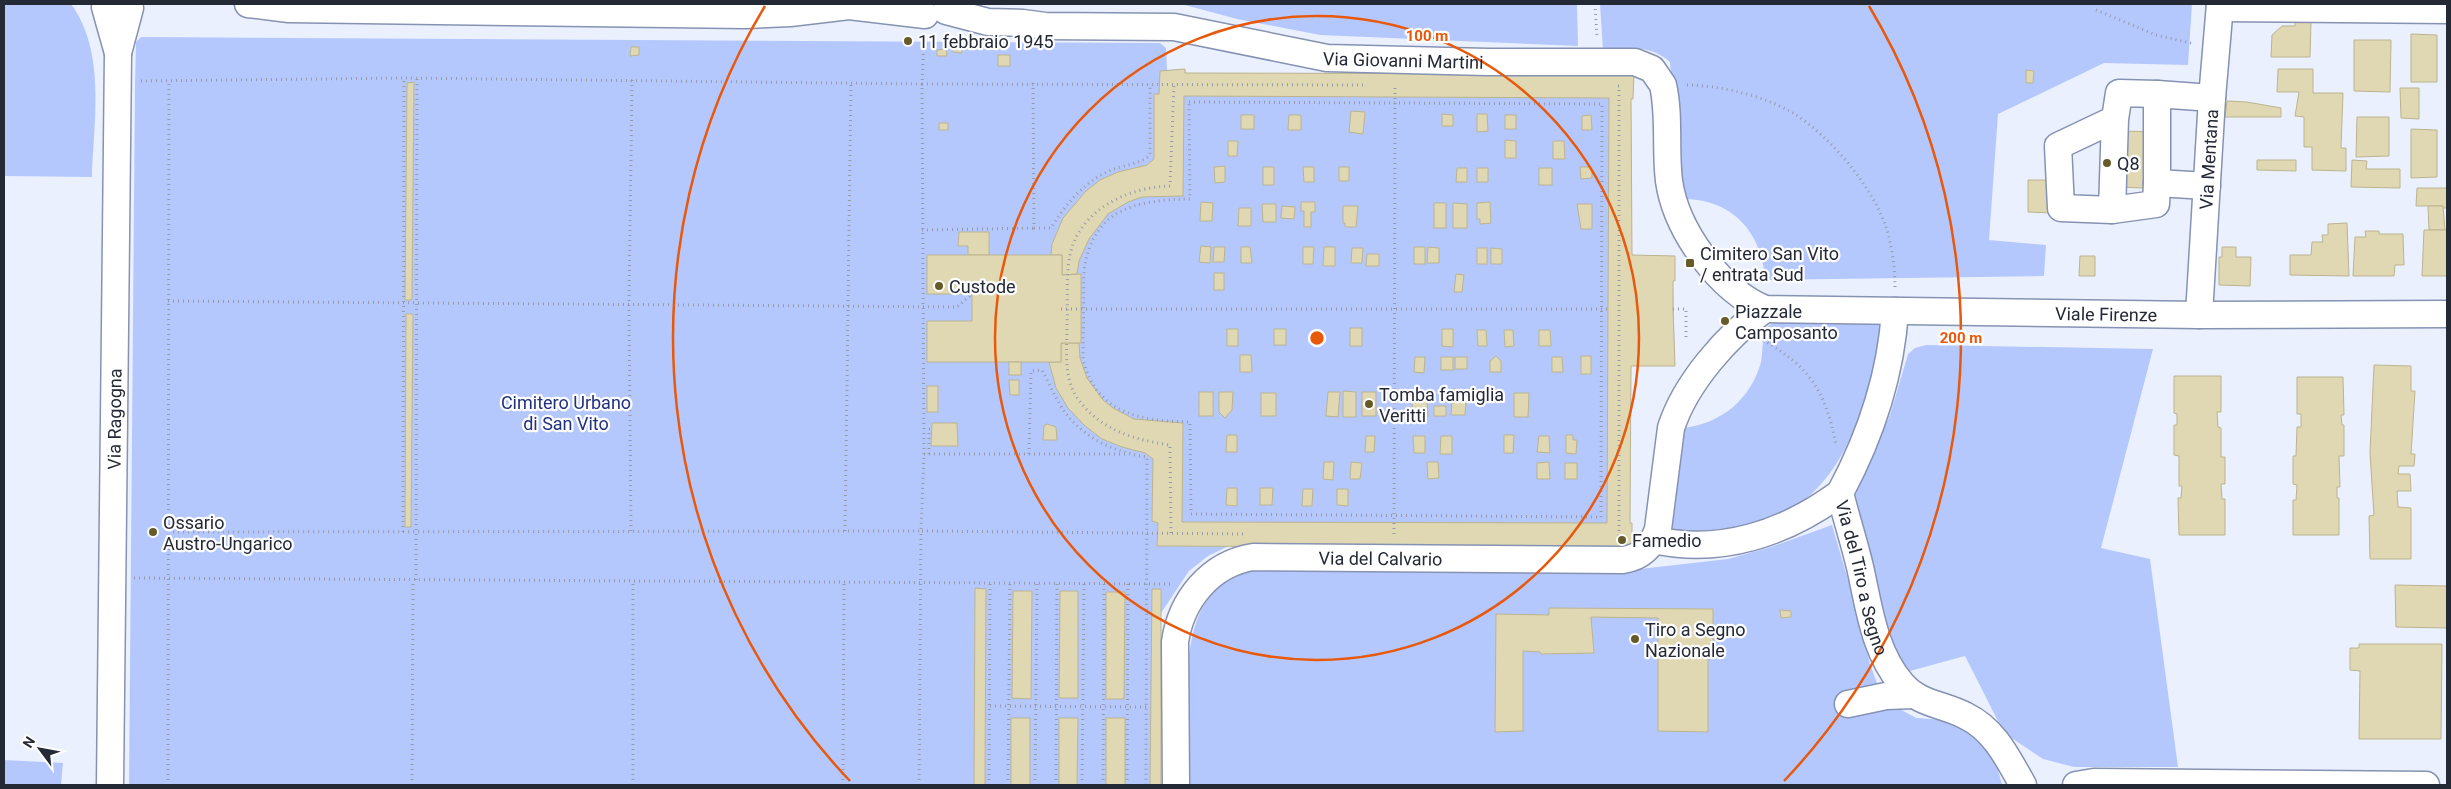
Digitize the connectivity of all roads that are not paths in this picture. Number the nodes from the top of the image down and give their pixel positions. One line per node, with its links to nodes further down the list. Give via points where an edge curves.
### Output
1 (248, 4): 3 (street, Via Giovanni Martini, via 289,9 746,15)
2 (987, 4): 8 (street, Via Giovanni Martini)
3 (851, 5): 7 (street, Via Giovanni Martini)
4 (118, 6): 24 (street, Via Ragogna)
5 (2220, 6): 6 (street); 10 (street, Via Mentana)
6 (2447, 10)
7 (932, 13): 8 (street, Via Giovanni Martini, via 988,22)
8 (1023, 22): 15 (street, Via Giovanni Martini, via 1045,26 1174,27 1327,58 1598,61 1646,65 1657,74 1663,85 1669,182 1688,231 1709,264 1740,296)
9 (2157, 94): 10 (street); 11 (street, via 2119,93); 12 (street)
10 (2212, 98): 13 (street, Via Mentana)
11 (2115, 119): 14 (street); 14 (street, via 2058,146 2061,208)
12 (2157, 183): 13 (street); 14 (street, via 2156,204)
13 (2207, 186): 17 (street, Via Mentana)
14 (2112, 210)
15 (1765, 309): 16 (street, Viale Firenze); 20 (street, via 1740,327 1676,412)
16 (1895, 311): 17 (street, Viale Firenze); 19 (street, Via del Tiro a Segno, via 1894,337 1870,430)
17 (2199, 314): 18 (street, Viale Firenze)
18 (2447, 314)
19 (1840, 493): 20 (street, via 1806,516 1766,534 1719,545 1684,545); 21 (street, Via del Tiro a Segno, via 1874,633 1895,675)
20 (1654, 540): 25 (street, Via del Calvario, via 1640,555 1623,560 1253,557 1229,563 1194,593 1178,627 1175,642)
21 (1914, 695): 22 (street, via 1886,696); 26 (street, Via del Tiro a Segno, via 1964,714 1983,727 1998,743)
22 (1848, 704)
23 (2183, 784): 27 (street, via 2094,782); 28 (street)
24 (110, 785)
25 (1176, 785)
26 (2023, 785)
27 (2076, 785)
28 (2426, 785)

